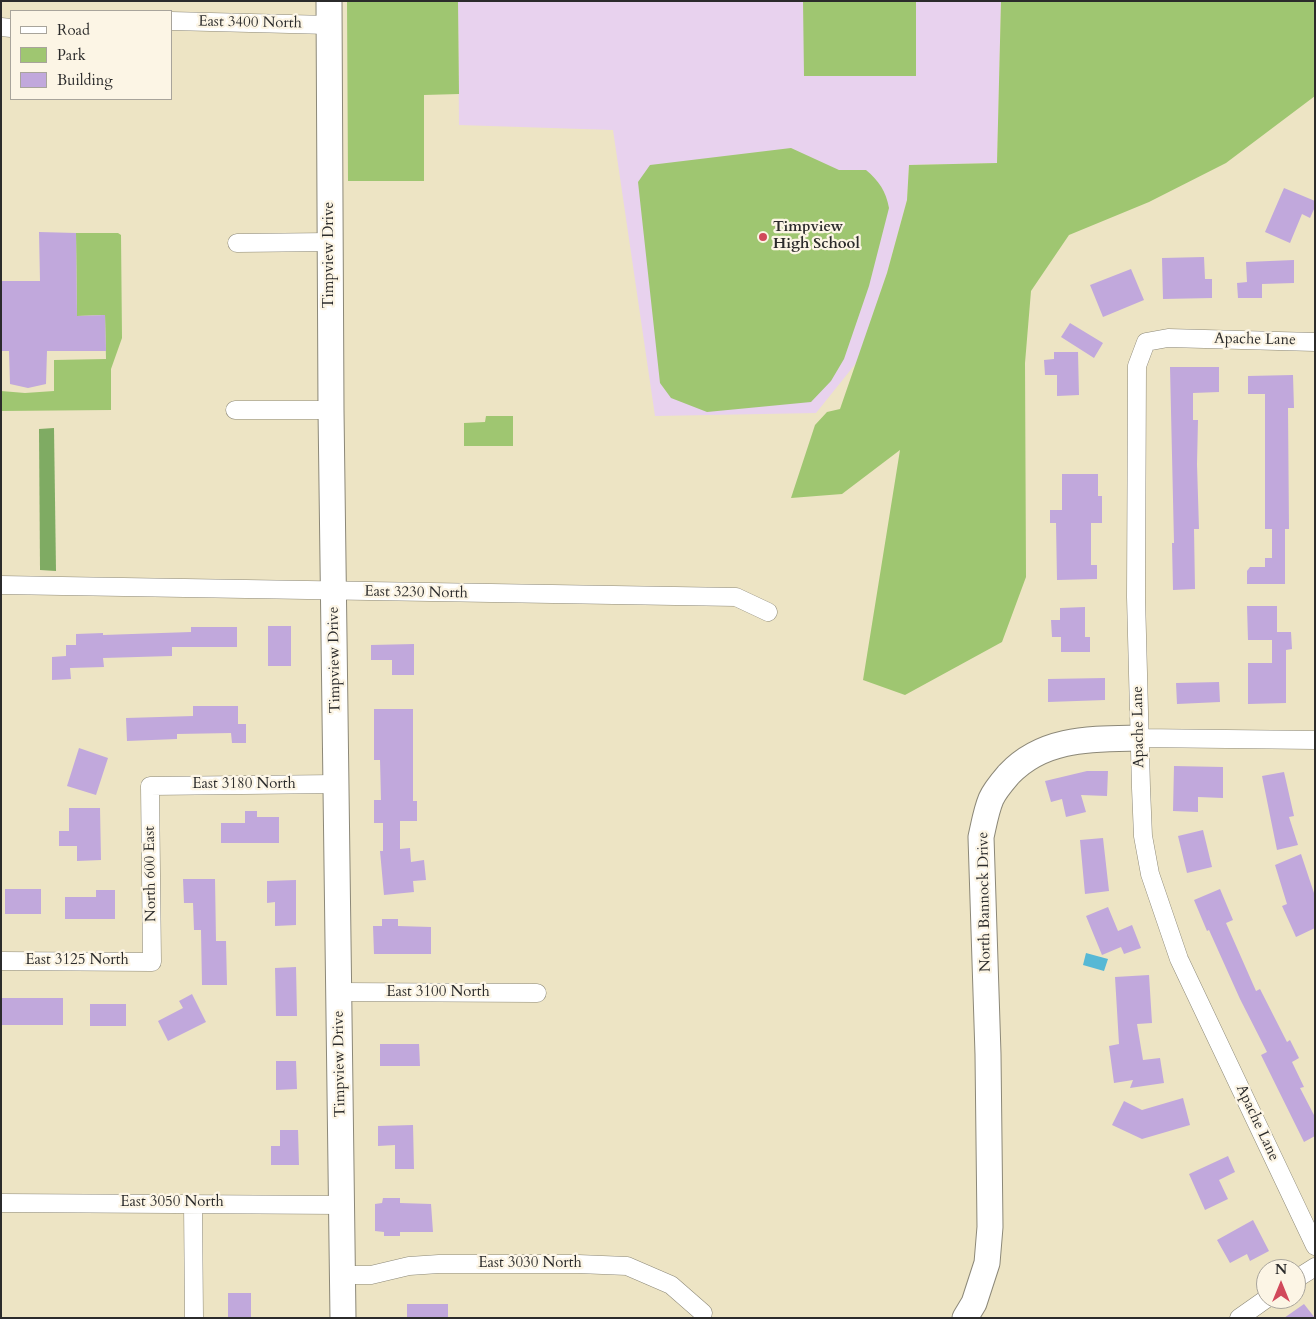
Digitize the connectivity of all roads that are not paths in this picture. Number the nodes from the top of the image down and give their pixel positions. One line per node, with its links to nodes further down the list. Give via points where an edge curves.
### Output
1 (329, 13): 2 (street, East 3400 North); 3 (street, Timpview Drive)
2 (172, 21)
3 (330, 242): 4 (street); 7 (street, Timpview Drive)
4 (237, 243)
5 (1315, 342): 11 (street, Apache Lane, via 1168,338 1146,342 1137,366 1136,597)
6 (235, 410): 7 (street)
7 (331, 410): 9 (street, Timpview Drive)
8 (1, 585): 9 (street, East 3230 North)
9 (334, 592): 10 (street, East 3230 North, via 736,597); 13 (street, Timpview Drive)
10 (768, 612)
11 (1140, 738): 12 (street, North Bannock Drive); 22 (street, Apache Lane, via 1144,836 1150,874 1160,906 1179,959); 28 (street, North Bannock Drive, via 1085,740 1042,750 1016,767 992,798 981,836 990,1227 987,1263)
12 (1315, 740)
13 (337, 784): 14 (street, East 3180 North); 17 (street, Timpview Drive)
14 (150, 786): 16 (street, North 600 East)
15 (1, 961): 16 (street, East 3125 North)
16 (152, 962)
17 (340, 992): 18 (street, East 3100 North); 21 (street, Timpview Drive)
18 (537, 993)
19 (1, 1203): 20 (street, East 3050 North)
20 (193, 1203): 21 (street, East 3050 North); 26 (street)
21 (342, 1205): 23 (street, Timpview Drive)
22 (1315, 1246)
23 (343, 1275): 25 (street, East 3030 North, via 439,1264 627,1266 671,1285); 27 (street, Timpview Drive)
24 (1256, 1306): 29 (street)
25 (702, 1313)
26 (194, 1318)
27 (344, 1318)
28 (965, 1318)
29 (1239, 1318)

